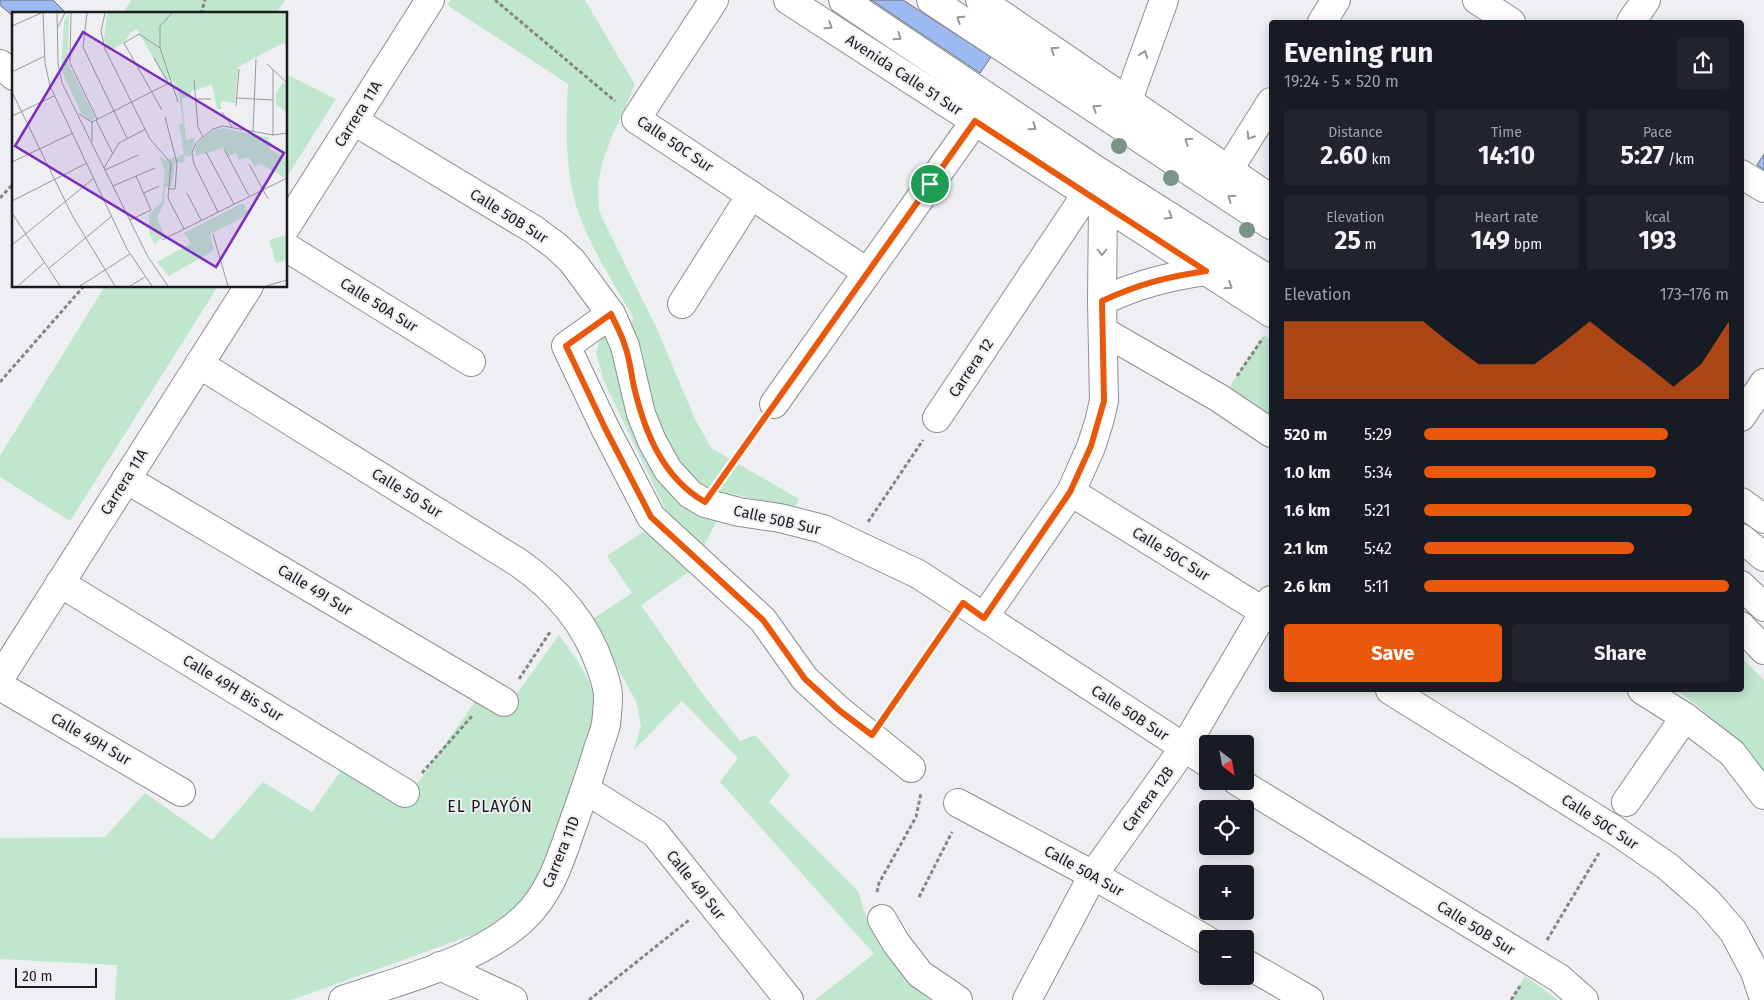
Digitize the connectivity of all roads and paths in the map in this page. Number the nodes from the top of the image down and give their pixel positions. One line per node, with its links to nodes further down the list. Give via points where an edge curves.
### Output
1 (430, 0): 20 (street, Carrera 11A)
2 (495, 0): 19 (path, Calle 50C Sur)
3 (714, 0): 19 (street)
4 (788, 0): 21 (street, Avenida Calle 51 Sur, one-way to 21)
5 (843, 0): 35 (street, one-way to 35, via 1093,168)
6 (931, 0): 31 (street, one-way to 6)
7 (980, 0): 17 (street, one-way to 7)
8 (1164, 0): 17 (street, one-way to 8)
9 (1336, 0): 12 (street)
10 (1477, 0): 13 (street)
11 (1646, 0): 14 (street)
12 (1323, 20)
13 (1508, 20)
14 (1632, 20)
15 (0, 64): 16 (street)
16 (12, 74)
17 (1128, 100): 22 (street, one-way to 17)
18 (1269, 105): 22 (street, one-way to 22)
19 (636, 119): 26 (street, Calle 50C Sur)
20 (354, 121): 30 (street, Carrera 11A); 40 (street, Calle 50B Sur, via 556,246 572,261)
21 (975, 121): 28 (street, Avenida Calle 51 Sur); 34 (street)
22 (1229, 169): 29 (street)
23 (1744, 176): 25 (street)
24 (12, 185): 27 (path)
25 (1764, 188)
26 (751, 195): 34 (street, Calle 50C Sur); 39 (street)
27 (0, 198)
28 (1095, 198): 33 (street, Avenida Calle 51 Sur); 38 (street, one-way to 38); 50 (street, Carrera 12)
29 (1269, 198)
30 (288, 224)
31 (1269, 224)
32 (288, 248): 43 (street, Calle 50A Sur)
33 (1206, 271): 38 (street, via 1152,281); 41 (street, Avenida Calle 51 Sur, one-way to 41)
34 (867, 272): 48 (street)
35 (1269, 281)
36 (82, 288): 45 (path)
37 (248, 288): 44 (street, Carrera 11A)
38 (1102, 301): 42 (street)
39 (682, 304)
40 (611, 314): 54 (street, Calle 50B Sur, via 625,346 641,414 652,441 668,470 690,494); 75 (street, via 566,346 651,517 763,620 805,679)
41 (1266, 318): 47 (path, via 1225,394)
42 (1103, 331): 47 (street); 53 (street, via 1104,401 1091,446)
43 (471, 362)
44 (199, 364): 52 (street, Carrera 11A); 62 (street, Calle 50 Sur, via 519,563 542,579)
45 (0, 382)
46 (1764, 383): 49 (street)
47 (1219, 398): 51 (street)
48 (774, 404): 54 (path)
49 (1744, 413)
50 (937, 418): 58 (path)
51 (1269, 432)
52 (126, 479): 60 (street, Carrera 11A); 73 (street, Calle 49I Sur)
53 (1070, 492): 64 (street, Calle 50C Sur); 65 (street)
54 (705, 502): 58 (street, Calle 50B Sur, via 823,529)
55 (1744, 504): 56 (street)
56 (1764, 519)
57 (1744, 540): 59 (street)
58 (855, 543): 65 (street, Calle 50B Sur, via 918,574)
59 (1764, 557)
60 (60, 583): 69 (street, Carrera 11A); 82 (street, Calle 49H Bis Sur)
61 (1744, 588): 63 (street)
62 (567, 606): 67 (street, Calle 50 Sur); 73 (path)
63 (1764, 607)
64 (1269, 609): 76 (street, Carrera 12B)
65 (974, 610): 75 (path); 76 (street, Calle 50B Sur)
66 (1744, 629): 68 (street)
67 (594, 646): 79 (street, Carrera 11D, via 608,693 606,725)
68 (1764, 650)
69 (0, 678)
70 (0, 686): 81 (street, Calle 49H Sur)
71 (1393, 692): 96 (street, Calle 50C Sur, via 1667,866 1707,900 1732,931 1755,972)
72 (1645, 692): 74 (street)
73 (497, 698): 82 (path)
74 (1685, 717): 83 (street, via 1732,753); 84 (street)
75 (872, 735): 78 (street)
76 (1184, 748): 77 (street, Calle 50B Sur); 87 (street, Carrera 12B)
77 (1199, 757)
78 (911, 768): 90 (path, via 920,784 921,797 916,817 879,882 876,899)
79 (586, 790): 89 (street, Calle 49I Sur, via 655,834); 93 (street, Carrera 11D, via 543,897 502,936)
80 (1252, 790): 92 (street, Calle 50B Sur)
81 (181, 792)
82 (405, 793)
83 (1764, 795)
84 (1626, 802)
85 (962, 805): 87 (street, Calle 50A Sur); 88 (path)
86 (1602, 848): 92 (path)
87 (1093, 876): 91 (street, Calle 50A Sur); 101 (street, Carrera 12B)
88 (919, 897)
89 (711, 902): 95 (street, Calle 49I Sur); 99 (path)
90 (882, 919): 100 (street, via 896,944 920,974)
91 (1199, 936)
92 (1533, 963): 103 (path); 104 (street, Calle 50B Sur, via 1559,978)
93 (440, 966): 97 (street, Carrera 11D); 98 (street)
94 (1254, 968): 102 (street)
95 (787, 999)
96 (1764, 999)
97 (343, 1000)
98 (513, 1000)
99 (589, 1000)
100 (958, 1000)
101 (1027, 1000)
102 (1310, 1000)
103 (1511, 1000)
104 (1584, 1000)

